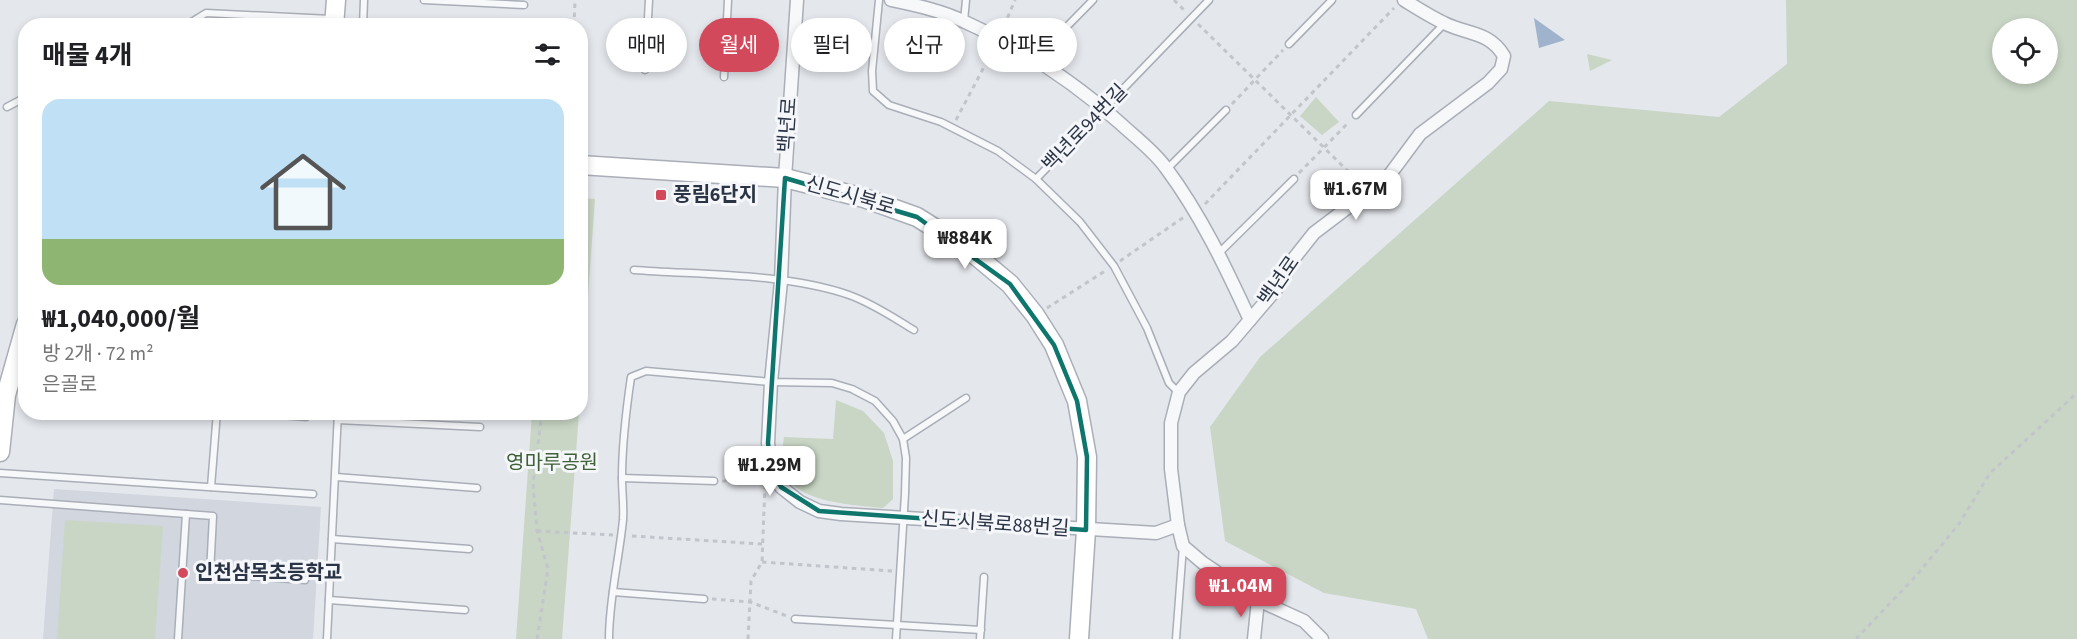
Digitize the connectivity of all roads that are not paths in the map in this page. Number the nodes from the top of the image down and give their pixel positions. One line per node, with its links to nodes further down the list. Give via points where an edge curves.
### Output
1 (336, 0): 17 (street)
2 (364, 0): 18 (lane)
3 (424, 0): 14 (lane)
4 (649, 0): 19 (lane)
5 (728, 0): 26 (lane)
6 (797, 0): 34 (street, 백년로)
7 (879, 0): 35 (lane, via 873,91 889,105 941,122 998,151)
8 (891, 0): 20 (street)
9 (966, 0): 21 (lane)
10 (1093, 0): 22 (lane)
11 (1209, 0): 29 (lane, 백년로94번길)
12 (1332, 0): 24 (lane)
13 (1399, 4): 23 (street, 백년로)
14 (524, 5)
15 (198, 18): 16 (lane, via 206,13)
16 (293, 18)
17 (334, 18)
18 (363, 18)
19 (648, 18)
20 (953, 18)
21 (963, 18)
22 (1075, 18)
23 (1445, 23): 31 (lane); 40 (street, 백년로, via 1482,36 1497,46 1504,57 1501,69 1420,134 1388,177 1370,193 1314,233)
24 (1289, 44)
25 (1055, 72): 29 (street)
26 (724, 77)
27 (18, 101): 28 (lane)
28 (7, 107)
29 (1104, 109): 33 (street); 35 (lane, 백년로94번길)
30 (1226, 110): 33 (lane)
31 (1356, 115)
32 (588, 166): 34 (street, 신도시북로)
33 (1167, 169): 37 (street)
34 (785, 178): 39 (street, 신도시북로88번길); 62 (street, 신도시북로, via 864,198 917,217 968,249 1010,284 1054,345 1077,401 1087,457)
35 (1036, 179): 44 (lane, via 1080,222 1114,266 1147,328 1169,383)
36 (1294, 179): 37 (lane)
37 (1219, 253): 40 (street)
38 (634, 270): 39 (lane)
39 (781, 281): 41 (lane, via 851,296); 43 (street, 신도시북로88번길)
40 (1250, 320): 44 (street, 백년로)
41 (914, 330)
42 (18, 352): 50 (street, via 6,395)
43 (771, 382): 49 (lane, 신도시북로88번길, via 832,383 852,389 875,401); 53 (lane, 신도시북로88번길, via 646,371 631,377); 60 (street, 신도시북로88번길, via 768,443 771,468 781,487 819,511)
44 (1179, 392): 61 (street, 백년로, via 1171,423)
45 (966, 398): 49 (lane)
46 (216, 420): 55 (lane)
47 (338, 420): 48 (lane); 52 (lane)
48 (480, 427)
49 (903, 439): 60 (lane, 신도시북로88번길)
50 (0, 452)
51 (0, 473): 55 (lane)
52 (336, 477): 56 (lane); 63 (lane)
53 (622, 478): 54 (lane); 68 (lane, 신도시북로88번길, via 623,516)
54 (714, 481)
55 (211, 487): 57 (lane)
56 (477, 488)
57 (313, 494)
58 (0, 500): 59 (lane)
59 (186, 514): 67 (lane, via 213,516 210,573); 76 (lane)
60 (904, 518): 62 (street, 신도시북로88번길); 74 (lane, 신도시북로88번길)
61 (1178, 525): 62 (street, 신도시북로88번길, via 1156,533); 64 (street, 백년로)
62 (1086, 530): 81 (street, 신도시북로)
63 (332, 539): 65 (lane); 70 (lane)
64 (1183, 546): 71 (street); 82 (lane)
65 (469, 549)
66 (984, 577): 75 (lane)
67 (305, 580)
68 (613, 592): 69 (lane); 78 (lane, 신도시북로88번길)
69 (704, 599)
70 (329, 600): 72 (lane); 77 (lane)
71 (1258, 600): 83 (street); 84 (street, via 1304,621)
72 (465, 609)
73 (795, 619): 74 (lane)
74 (896, 626): 75 (lane); 79 (lane, 신도시북로88번길)
75 (981, 630): 80 (lane)
76 (178, 639)
77 (327, 639)
78 (609, 639)
79 (896, 639)
80 (981, 639)
81 (1079, 639)
82 (1176, 639)
83 (1254, 639)
84 (1322, 639)

